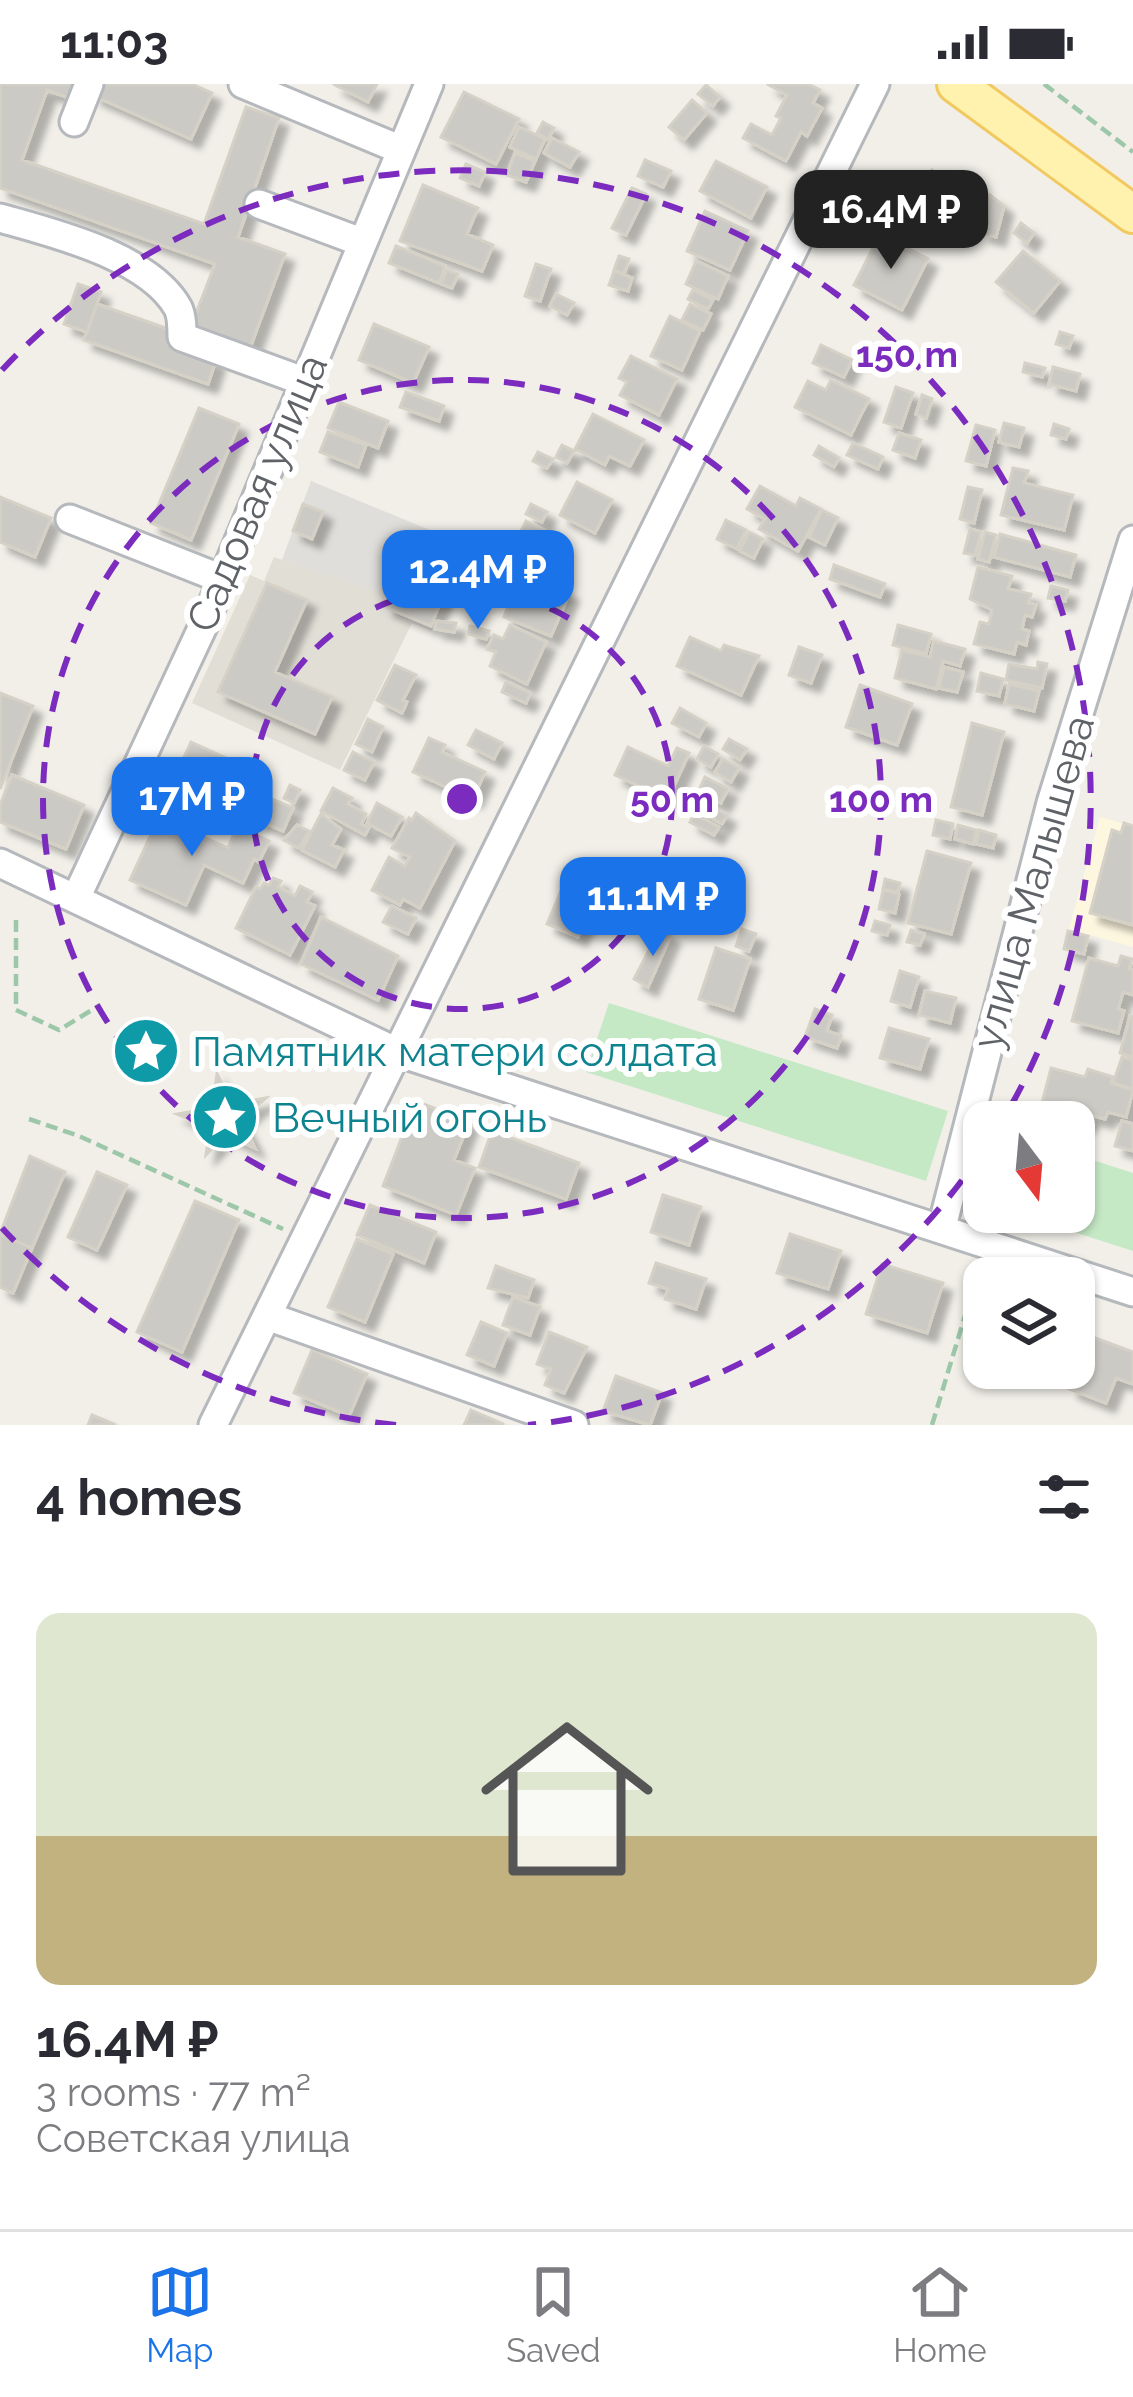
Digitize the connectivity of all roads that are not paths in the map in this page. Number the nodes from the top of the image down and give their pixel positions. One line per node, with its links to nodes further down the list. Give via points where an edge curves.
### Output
1 (89, 84): 6 (street)
2 (243, 84): 7 (street)
3 (429, 84): 7 (street, Садовая улица)
4 (875, 84): 18 (street)
5 (956, 84): 9 (main road)
6 (74, 122)
7 (399, 148): 11 (street, Садовая улица)
8 (259, 204): 11 (street)
9 (1133, 214)
10 (0, 218): 12 (street, via 78,241 148,277 180,310 182,337)
11 (361, 242): 12 (street, Садовая улица)
12 (303, 381): 15 (street, Садовая улица)
13 (70, 519): 15 (street)
14 (1133, 540): 19 (street, улица Малышева, via 1051,803)
15 (222, 579): 17 (street, Садовая улица)
16 (0, 863): 17 (street)
17 (76, 898): 18 (street)
18 (397, 1052): 19 (street); 21 (street)
19 (942, 1227): 20 (street)
20 (1133, 1292)
21 (267, 1316): 22 (street); 23 (street)
22 (541, 1419): 24 (street)
23 (213, 1425)
24 (574, 1425)

